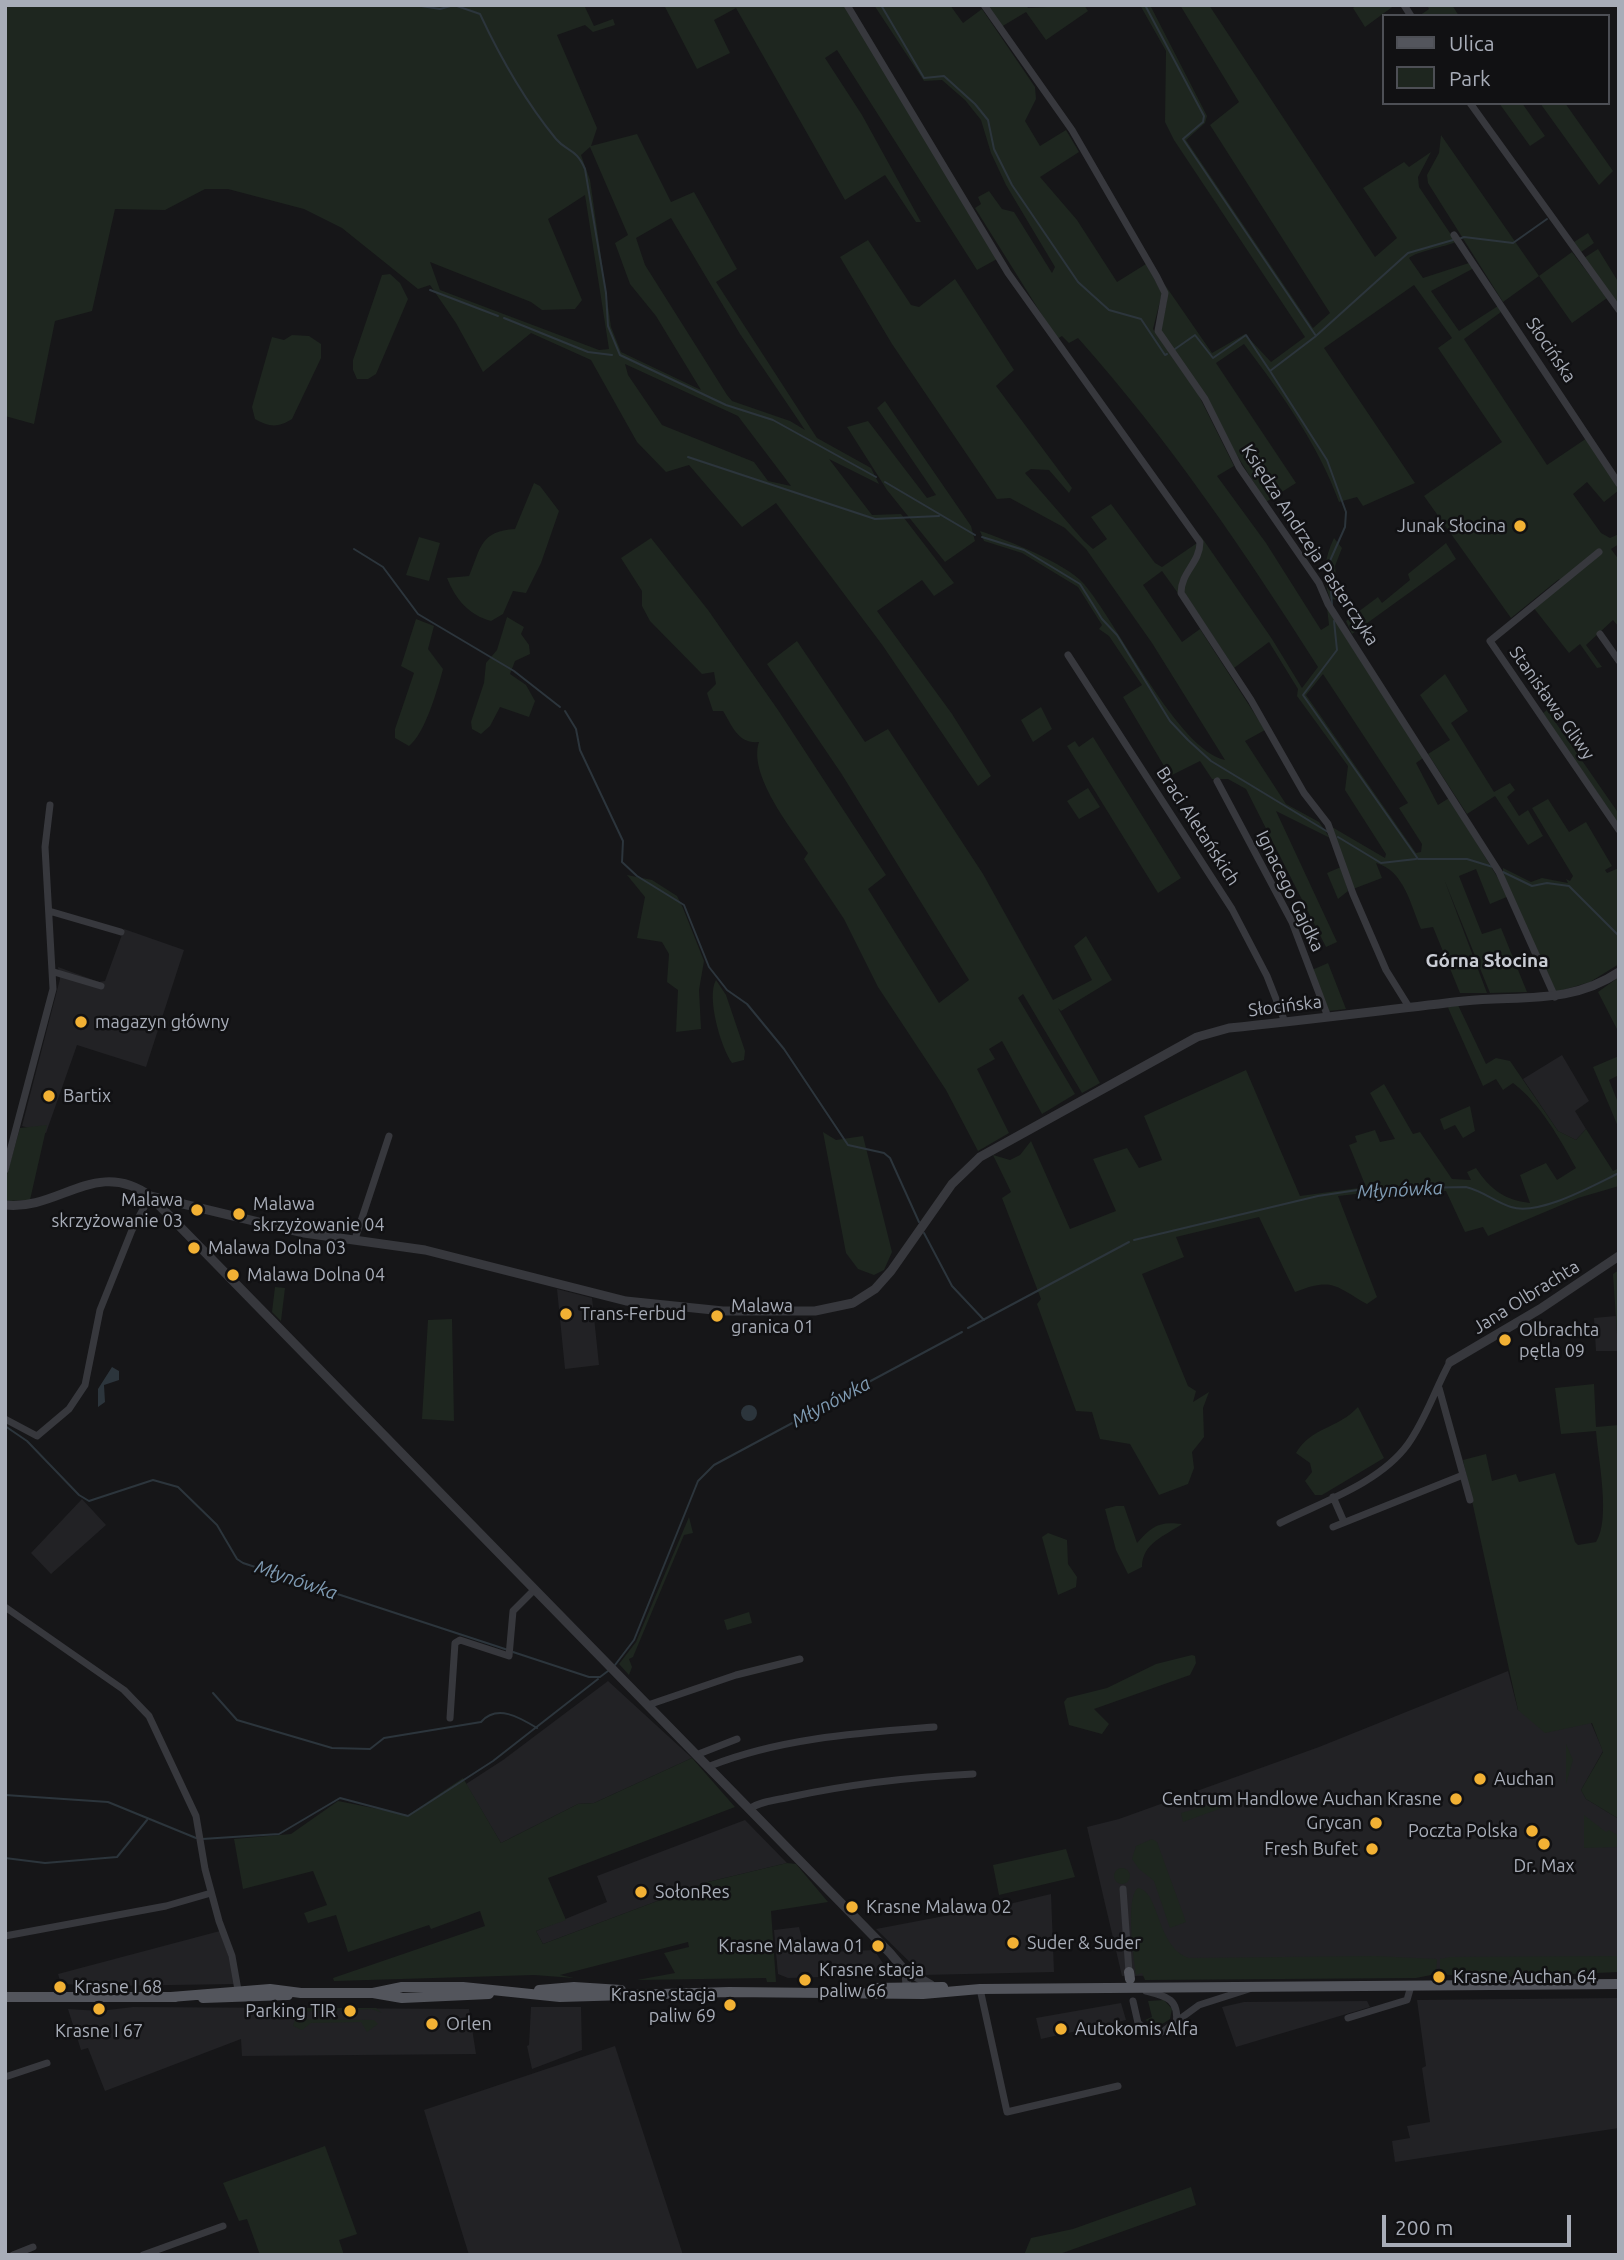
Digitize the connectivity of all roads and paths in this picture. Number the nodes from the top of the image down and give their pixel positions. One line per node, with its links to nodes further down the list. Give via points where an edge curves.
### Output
1 (847, 5): 20 (street, via 1009,273 1200,542 1199,555 1183,577 1181,593 1251,700 1304,793 1328,824 1386,970)
2 (984, 5): 19 (street, Księdza Andrzeja Pasterczyka, via 1072,130 1157,277 1165,293 1158,331 1205,399 1239,467 1319,583 1499,872)
3 (1471, 105): 5 (street)
4 (1454, 235): 6 (street, Słocińska)
5 (1619, 310)
6 (1619, 484)
7 (1599, 552): 13 (street, Stanisława Gliwy, via 1490,641)
8 (1600, 635): 10 (street)
9 (1068, 655): 22 (street, Braci Aletańskich, via 1233,909)
10 (1619, 661)
11 (1217, 781): 21 (street, Ignacego Gajdka, via 1292,922)
12 (50, 804): 14 (street, via 45,847)
13 (1619, 830)
14 (49, 911): 15 (street); 16 (street)
15 (121, 932)
16 (54, 972): 18 (street); 24 (street, via 46,1021)
17 (1619, 972): 19 (street, Słocińska, via 1591,988)
18 (101, 986)
19 (1555, 998): 20 (street, Słocińska)
20 (1409, 1007): 21 (street, Słocińska)
21 (1328, 1017): 22 (street, Słocińska)
22 (1285, 1022): 27 (street, Słocińska, via 1197,1037 980,1157 952,1184 891,1271 853,1303 815,1311 713,1311 626,1301 430,1252)
23 (389, 1136): 27 (street)
24 (5, 1170)
25 (150, 1196): 26 (street, via 126,1184 105,1181 34,1204); 27 (street, Słocińska, via 304,1233); 31 (street, via 100,1310 88,1374 77,1400 37,1436); 38 (street)
26 (5, 1205)
27 (355, 1239)
28 (1619, 1256): 29 (street, Jana Olbrachta)
29 (1450, 1362): 30 (street)
30 (1439, 1388): 32 (street); 33 (street, via 1394,1461)
31 (5, 1419)
32 (1463, 1475): 34 (street); 35 (street)
33 (1333, 1497): 35 (street); 36 (street)
34 (1470, 1500)
35 (1345, 1522): 37 (street)
36 (1280, 1523)
37 (1332, 1527)
38 (535, 1588): 41 (street); 42 (street, via 513,1611 510,1651 460,1640 454,1643)
39 (5, 1607): 50 (street, via 135,1699 149,1716 196,1816)
40 (800, 1660): 41 (street, via 736,1675)
41 (648, 1705): 45 (street)
42 (450, 1718)
43 (934, 1727): 46 (street, via 774,1745)
44 (737, 1739): 45 (street)
45 (696, 1755): 46 (street)
46 (710, 1766): 48 (street)
47 (973, 1774): 48 (street, via 919,1776 815,1792)
48 (749, 1809): 52 (street)
49 (1123, 1889): 53 (street)
50 (211, 1893): 51 (street, via 166,1906); 61 (street)
51 (5, 1936)
52 (904, 1968): 55 (street); 58 (street)
53 (1130, 1975)
54 (1619, 1984): 56 (main road)
55 (907, 1986): 58 (main road); 62 (main road); 64 (street)
56 (1411, 1986): 57 (main road); 68 (street, via 1407,2000)
57 (1256, 1987): 60 (main road); 69 (street, via 1199,2005)
58 (927, 1989): 59 (main road); 64 (main road)
59 (980, 1989): 60 (main road); 72 (street, via 1006,2112)
60 (1139, 1989): 69 (street, via 1170,1998 1177,2008)
61 (238, 1990): 63 (main road); 66 (main road)
62 (851, 1992): 63 (main road, via 643,1993 574,1987 455,1998); 64 (main road)
63 (301, 1993): 66 (main road, via 237,1999)
64 (897, 1994)
65 (5, 1997): 66 (main road)
66 (171, 1997)
67 (1132, 2001): 69 (street, via 1136,2020 1149,2031 1166,2031)
68 (1348, 2018)
69 (1176, 2024)
70 (47, 2063): 71 (street)
71 (5, 2077)
72 (1118, 2086)
73 (223, 2226): 76 (street)
74 (33, 2247): 75 (street)
75 (13, 2255)
76 (143, 2255)

